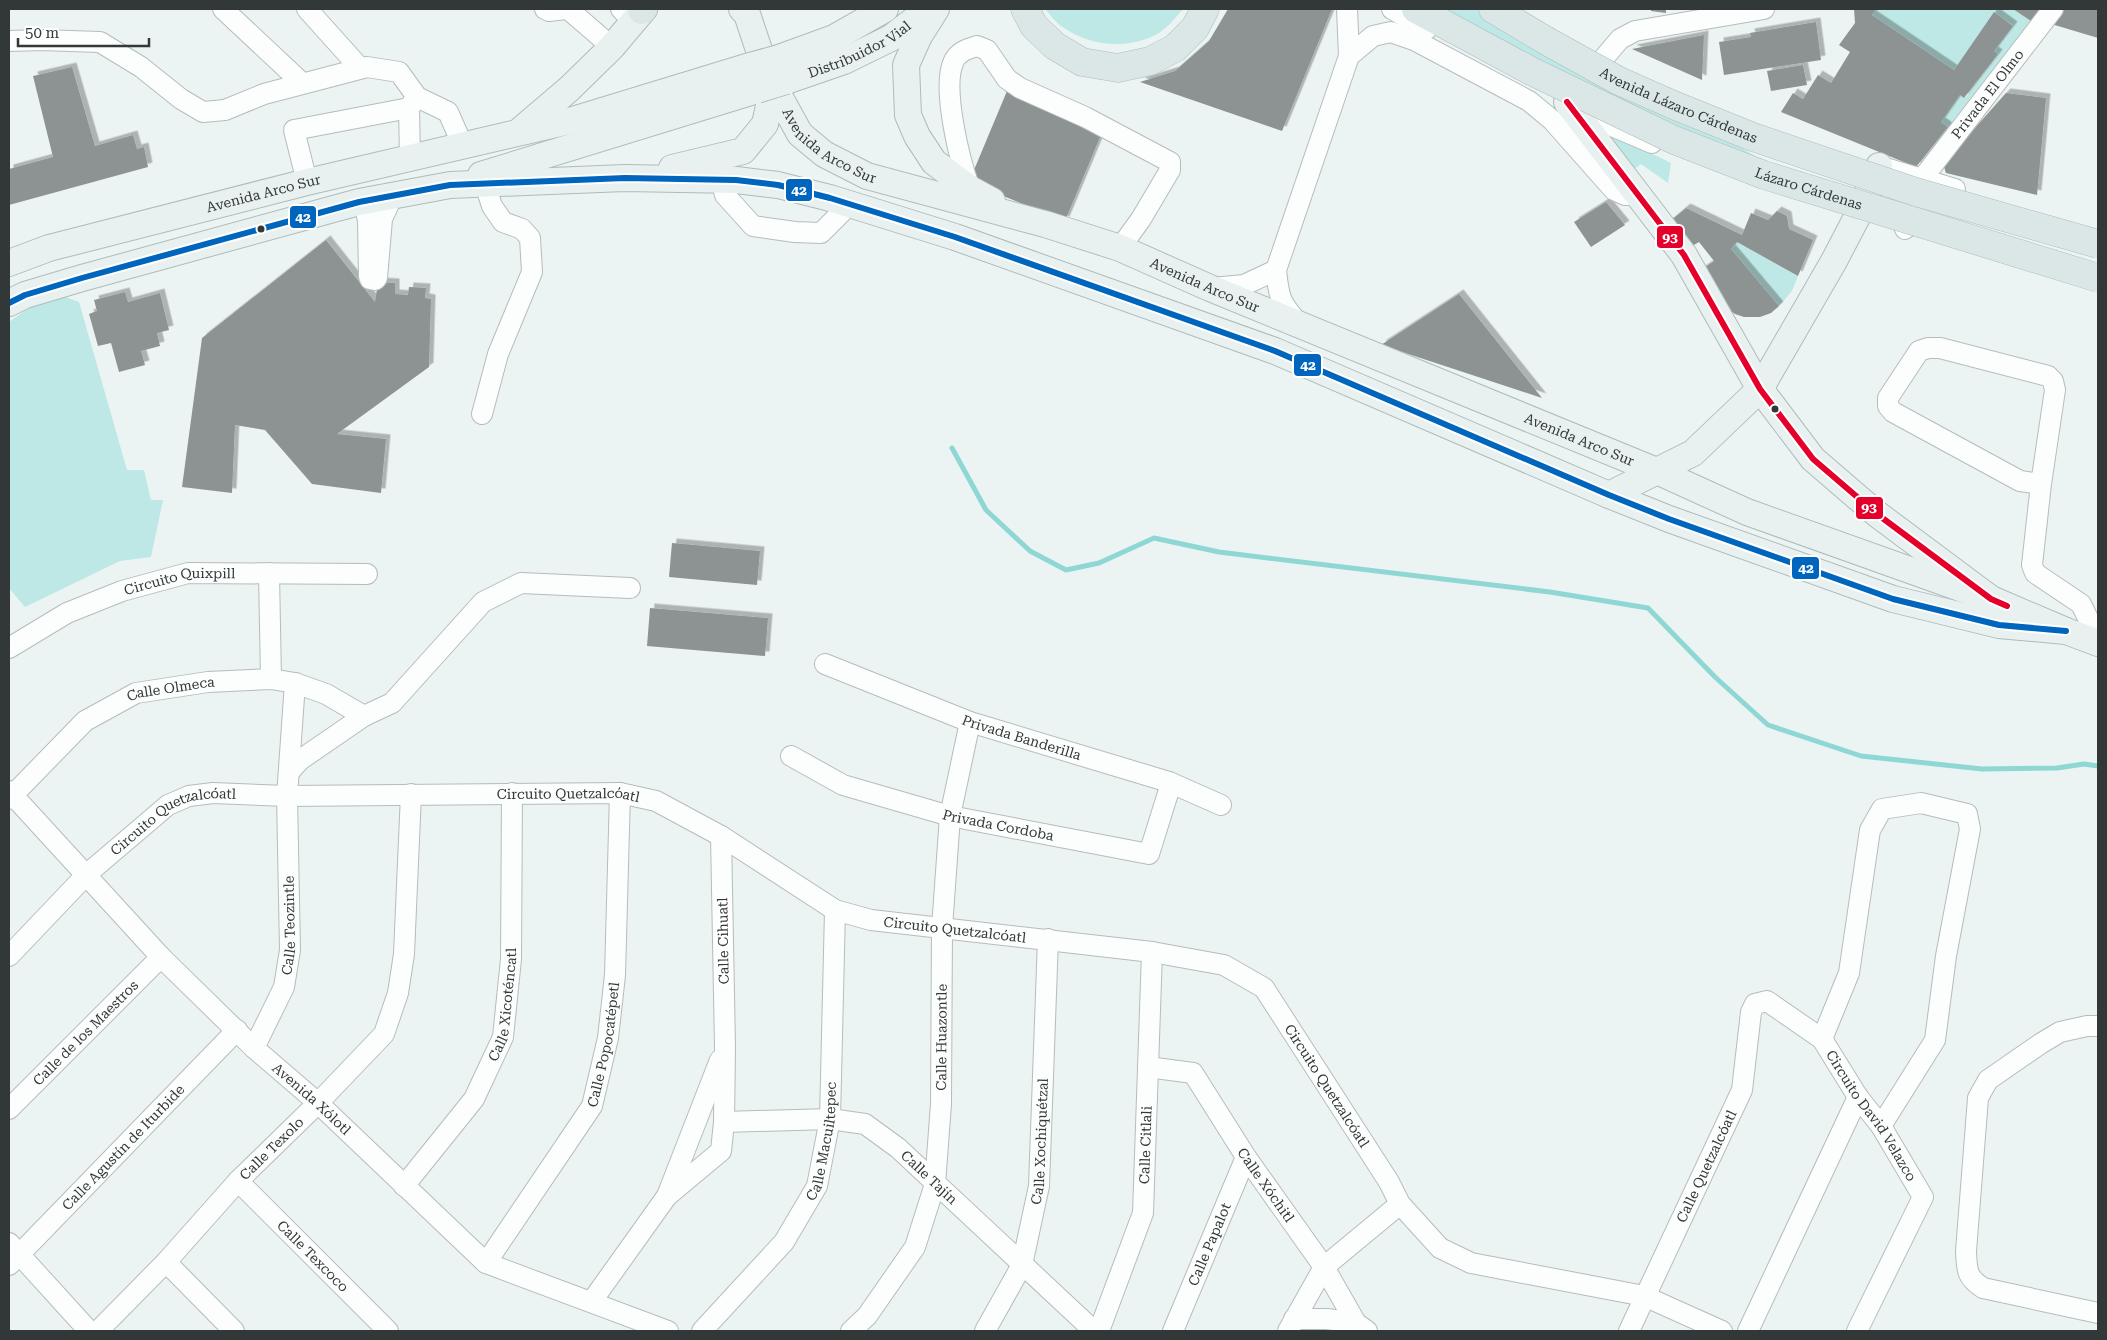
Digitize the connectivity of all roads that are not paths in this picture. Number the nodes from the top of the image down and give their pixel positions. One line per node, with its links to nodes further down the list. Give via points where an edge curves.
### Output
1 (223, 9): 26 (street)
2 (307, 9): 24 (street)
3 (545, 9): 4 (street)
4 (567, 9): 21 (street)
5 (742, 9): 25 (main road, Avenida Arco Sur, via 748,14)
6 (885, 9): 25 (main road)
7 (928, 9): 25 (main road, Distribuidor Vial, via 891,38 844,61)
8 (936, 9): 39 (main road, via 918,36 906,65 908,114 917,136 934,162)
9 (1025, 9): 10 (highway, via 1034,26 1056,46 1082,62 1118,68 1150,62 1175,48 1195,28)
10 (1206, 9)
11 (1347, 9): 22 (street)
12 (1392, 9): 28 (street)
13 (1416, 9): 52 (highway, Lázaro Cárdenas, bridge, via 1531,71 1674,140 1764,175)
14 (1493, 9): 33 (highway, Avenida Lázaro Cárdenas, bridge, via 1619,81 1676,106 1754,137)
15 (1518, 9): 23 (street)
16 (1764, 9): 19 (street)
17 (2053, 9): 37 (street, Privada El Olmo)
18 (637, 12): 21 (main road, Avenida Arco Sur)
19 (1678, 16): 23 (street, via 1620,39)
20 (9, 41): 26 (street, via 100,42 203,112 225,110)
21 (612, 47): 29 (main road, Avenida Arco Sur)
22 (1349, 56): 41 (street, via 1373,36 1391,32 1414,40 1529,102 1552,120 1614,190); 51 (street)
23 (1602, 59): 32 (street, via 1635,78 1726,117)
24 (360, 68): 26 (street); 27 (street, via 399,72)
25 (768, 74): 29 (main road, Avenida Arco Sur); 34 (main road, via 769,106 764,124 743,151); 35 (main road); 45 (main road, Avenida Arco Sur, via 800,134 824,154 867,176)
26 (302, 83)
27 (413, 102): 30 (street, via 448,112); 31 (street); 38 (street, via 294,130)
28 (1567, 102): 41 (main road); 44 (street, via 1612,126 1707,167)
29 (519, 132): 30 (main road, Avenida Arco Sur)
30 (463, 146): 31 (main road, Avenida Arco Sur)
31 (410, 158): 38 (main road, Avenida Arco Sur)
32 (1855, 159): 33 (street); 44 (street, via 1857,176)
33 (1877, 172): 37 (street); 44 (main road); 48 (highway, bridge, via 1916,192)
34 (624, 178): 35 (main road); 36 (main road)
35 (484, 179): 40 (main road); 58 (street, via 492,206 503,222 522,229 530,238 532,272 498,354)
36 (721, 179): 43 (main road, via 778,185); 43 (street, via 725,195 753,226 821,233)
37 (1922, 179): 46 (street, Privada El Olmo, via 1912,184 1902,199 1902,221); 47 (street)
38 (308, 182): 50 (main road, Avenida Arco Sur, via 49,248)
39 (970, 189): 45 (main road); 49 (street, via 960,159 949,91 953,63 961,52 977,46 987,50 1006,79 1020,88 1085,117 1170,162 1170,170)
40 (393, 195): 42 (main road); 42 (street, via 382,219 375,280 369,276 366,208)
41 (1638, 196): 57 (main road, via 1684,255)
42 (359, 202): 55 (main road, via 82,278)
43 (850, 204): 61 (main road, via 955,237 1275,352)
44 (1846, 212): 46 (street); 57 (main road, via 1834,261)
45 (1045, 224): 49 (main road, Avenida Arco Sur)
46 (1906, 230): 54 (street)
47 (2098, 232)
48 (2098, 244)
49 (1120, 248): 53 (main road, Avenida Arco Sur)
50 (9, 263)
51 (1276, 270): 53 (street, via 1244,285); 56 (street, via 1283,306)
52 (2098, 278)
53 (1210, 288): 56 (main road, Avenida Arco Sur)
54 (2098, 288)
55 (9, 303)
56 (1299, 324): 59 (main road, Avenida Arco Sur)
57 (1760, 389): 59 (main road, via 1693,453); 65 (main road, via 1814,459 1877,514)
58 (482, 414)
59 (1659, 472): 61 (main road); 65 (main road, Avenida Arco Sur, via 1747,512)
60 (2041, 484): 60 (street, via 2055,390 2053,381 2048,376 1940,348 1919,351 1888,398 1888,406 1893,412 2020,481); 67 (street, via 2032,565 2034,573 2081,604)
61 (1609, 495): 66 (main road, via 1894,599 1999,625)
62 (269, 573): 63 (street, Circuito Quixpill); 68 (street, Circuito Quixpill, via 188,573 122,591 67,612); 70 (street)
63 (367, 574)
64 (630, 588): 72 (street, via 521,583 483,602 392,703)
65 (1991, 599): 66 (main road)
66 (2066, 631): 67 (main road)
67 (2098, 641)
68 (9, 648)
69 (825, 664): 73 (street, Privada Banderilla)
70 (271, 679): 71 (street, Calle Olmeca); 80 (street, Calle Olmeca, via 208,682 136,693 85,721)
71 (295, 683): 72 (street, Calle Olmeca, via 326,694); 75 (street, Calle Teozintle)
72 (364, 716): 75 (street, via 300,760)
73 (970, 722): 76 (street, Privada Banderilla); 83 (street, Calle Huazontle)
74 (791, 756): 83 (street, Privada Cordoba, via 844,785)
75 (290, 771): 81 (street, Calle Teozintle)
76 (1169, 786): 82 (street, Privada Banderilla); 83 (street, Privada Cordoba, via 1149,854)
77 (512, 793): 78 (street, Circuito Quetzalcóatl); 79 (street, Circuito Quetzalcóatl); 108 (street, Calle Xicoténcatl, via 511,958 503,1036 474,1100)
78 (620, 793): 84 (street, Circuito Quetzalcóatl, via 656,801); 113 (street, Calle Popocatépetl, via 616,975 608,1038 592,1106)
79 (411, 794): 81 (street, Circuito Quetzalcóatl); 100 (street, Calle Texolo, via 404,954 398,993 384,1034)
80 (10, 795): 85 (street, Avenida Xólotl)
81 (286, 796): 85 (street, Circuito Quetzalcóatl, via 213,793 189,796 168,805); 97 (street, Calle Teozintle, via 290,950 284,987)
82 (1221, 805)
83 (950, 816): 87 (street, Calle Huazontle)
84 (721, 836): 86 (street, Circuito Quetzalcóatl); 96 (street, Calle Cihuatl)
85 (87, 874): 90 (street, Circuito Quetzalcóatl); 91 (street, Avenida Xólotl)
86 (835, 910): 87 (street, Circuito Quetzalcóatl, via 871,920); 102 (street, Calle Macuiltepec)
87 (942, 928): 88 (street, Circuito Quetzalcóatl); 107 (street, Calle Huazontle, via 941,1104)
88 (1048, 939): 89 (street, Circuito Quetzalcóatl); 114 (street, Calle Xochiquétzal, via 1039,1186)
89 (1152, 952): 98 (street, Calle Citlali); 110 (street, Circuito Quetzalcóatl, via 1224,965 1264,988)
90 (9, 956)
91 (161, 957): 94 (street, Avenida Xólotl); 101 (street, Calle de los Maestros)
92 (1767, 1001): 95 (street, Circuito David Velazco); 116 (street, Calle Quetzalcóatl, via 1755,1004 1751,1012 1742,1090)
93 (2098, 1026): 118 (street, via 2060,1032 1988,1080 1982,1089 1978,1098 1966,1251 1967,1270 1972,1281 1983,1288)
94 (237, 1030): 97 (street, Avenida Xólotl); 111 (street, Calle Agustín de Iturbide)
95 (1822, 1039): 99 (street, Circuito David Velazco); 104 (street, via 1849,973 1870,830 1882,809 1921,803 1967,814 1970,829 1946,956 1935,1040)
96 (725, 1047): 103 (street, Calle Cihuatl); 109 (street, Calle Cihuatl)
97 (254, 1048): 100 (street, Avenida Xólotl)
98 (1148, 1067): 105 (street, Calle Xóchitl, via 1193,1072); 130 (street, Calle Citlali, via 1143,1213)
99 (1858, 1097): 104 (street, Circuito David Velazco); 134 (street)
100 (318, 1103): 106 (street, Calle Texolo); 108 (street, Avenida Xólotl)
101 (9, 1109)
102 (830, 1120): 103 (street, Calle Tajín); 107 (street, Calle Tajín, via 865,1124 898,1148); 126 (street, Calle Macuiltepec, via 817,1186 784,1242)
103 (724, 1122): 109 (street, Calle Cihuatl, via 721,1151)
104 (1881, 1126): 135 (street, Circuito David Velazco, via 1923,1197)
105 (1246, 1158): 115 (street, Calle Xóchitl); 131 (street, Calle Papalot)
106 (238, 1181): 112 (street, Calle Texolo); 124 (street, Calle Texcoco)
107 (935, 1184): 114 (street, Calle Tajín); 127 (street, Calle Huazontle, via 915,1247 867,1316)
108 (404, 1186): 113 (street, Avenida Xólotl)
109 (667, 1196): 117 (street, Calle Cihuatl)
110 (1400, 1204): 115 (street); 116 (street, Circuito Quetzalcóatl, via 1440,1248 1471,1263)
111 (12, 1254): 121 (street)
112 (166, 1262): 122 (street, Calle Texolo); 123 (street)
113 (486, 1263): 117 (street, Avenida Xólotl)
114 (1022, 1265): 128 (street, Calle Xochiquétzal); 129 (street, Calle Tajín)
115 (1324, 1267): 119 (street); 120 (street, Calle Xóchitl)
116 (1644, 1296): 132 (street, Calle Quetzalcóatl); 133 (street, Circuito Quetzalcóatl)
117 (592, 1301): 125 (street, Avenida Xólotl)
118 (2098, 1313)
119 (1291, 1325): 120 (street, via 1327,1319)
120 (1362, 1327)
121 (89, 1331)
122 (98, 1331)
123 (234, 1331)
124 (388, 1331)
125 (668, 1331)
126 (702, 1331)
127 (851, 1331)
128 (985, 1331)
129 (1094, 1331)
130 (1099, 1331)
131 (1173, 1331)
132 (1629, 1331)
133 (1722, 1331)
134 (1748, 1331)
135 (1857, 1331)

